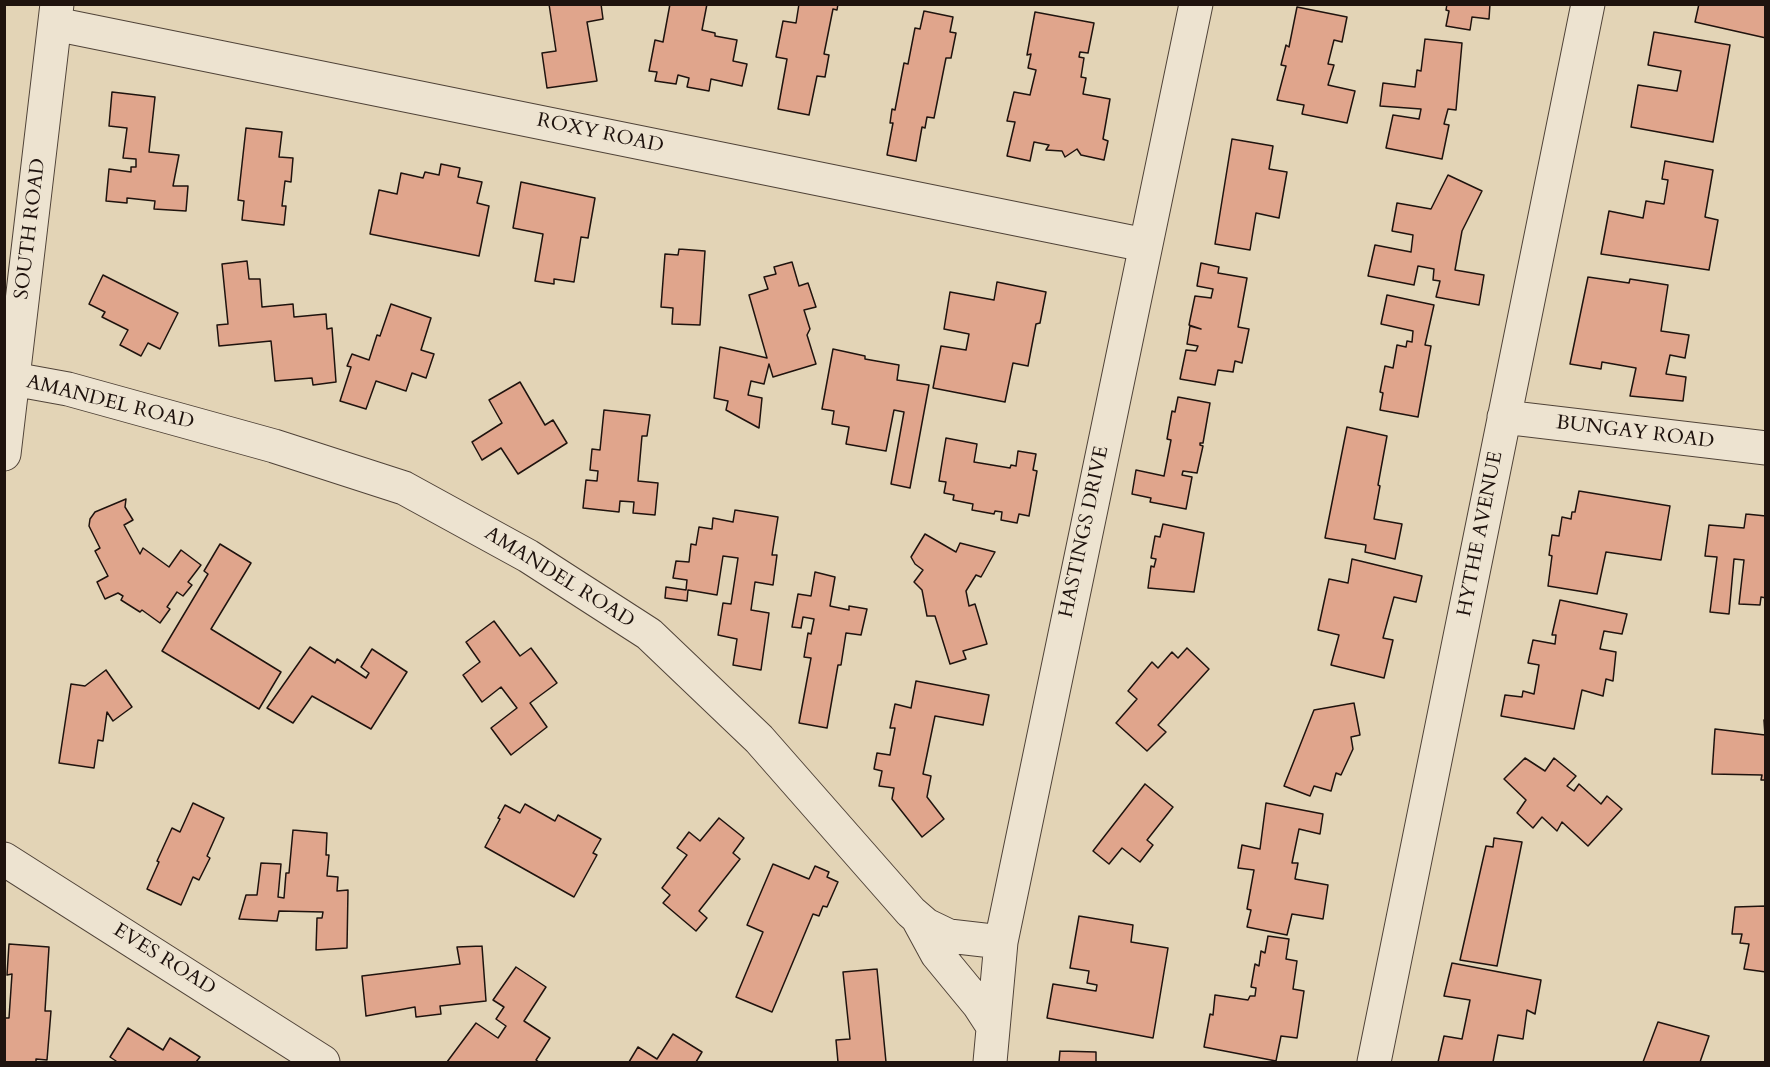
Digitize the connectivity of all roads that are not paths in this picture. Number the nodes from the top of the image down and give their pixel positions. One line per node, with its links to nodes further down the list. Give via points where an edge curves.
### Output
1 (1196, 4): 4 (street, HASTINGS DRIVE)
2 (1588, 4): 6 (street, HYTHE AVENUE)
3 (56, 14): 4 (street, ROXY ROAD); 5 (street, SOUTH ROAD)
4 (1144, 245): 11 (street, HASTINGS DRIVE)
5 (14, 379): 8 (street, SOUTH ROAD); 10 (street, AMANDEL ROAD, via 68,389 274,446 404,488 528,556 649,634 759,739)
6 (1504, 417): 7 (street, BUNGAY ROAD); 15 (street, HYTHE AVENUE)
7 (1766, 448)
8 (4, 454)
9 (4, 859): 13 (street, EVES ROAD)
10 (917, 917): 11 (street, AMANDEL ROAD, via 949,936); 12 (street, via 937,954)
11 (1000, 942): 12 (street, HASTINGS DRIVE)
12 (992, 1025): 14 (street, HASTINGS DRIVE)
13 (323, 1062)
14 (990, 1062)
15 (1374, 1062)

